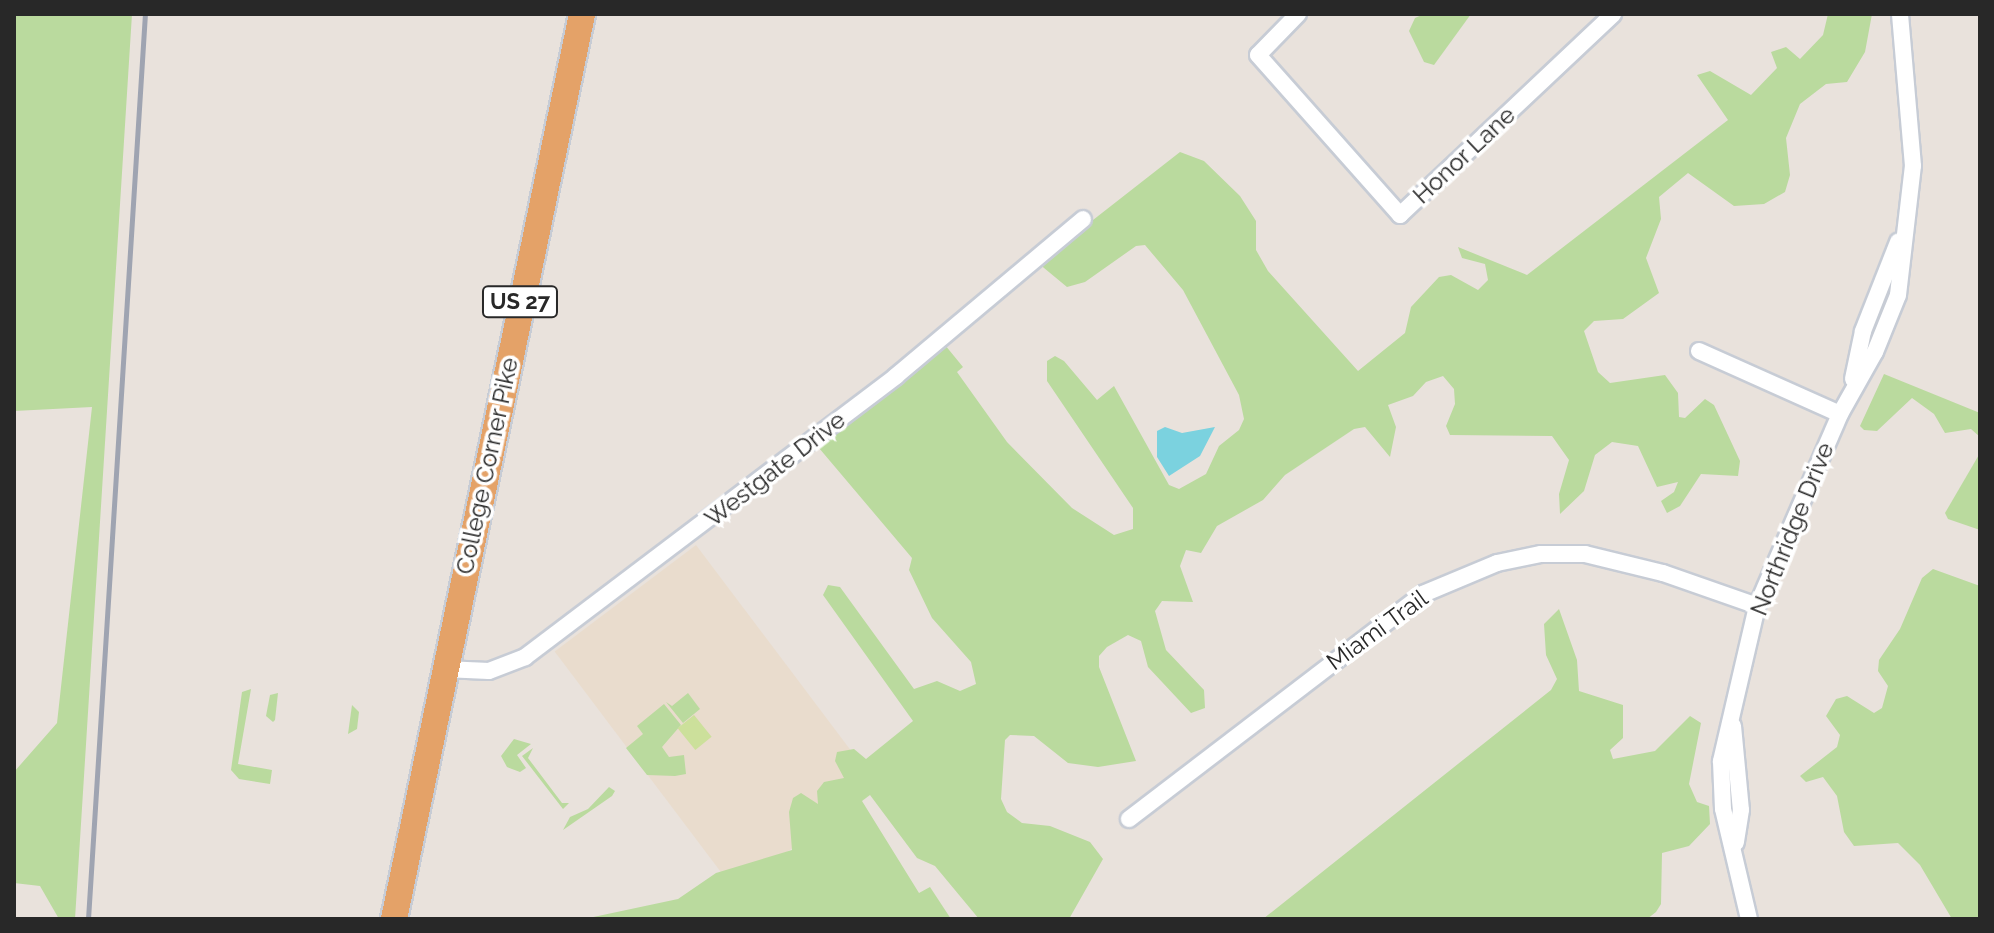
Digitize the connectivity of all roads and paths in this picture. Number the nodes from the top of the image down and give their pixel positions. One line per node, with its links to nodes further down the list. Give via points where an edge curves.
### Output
1 (582, 14): 9 (highway, College Corner Pike / US 27)
2 (1298, 14): 3 (street, Honor Lane, via 1258,55 1400,215)
3 (1613, 14)
4 (1900, 14): 7 (street, Northridge Drive, via 1913,166 1898,295 1875,352)
5 (1083, 219): 9 (street, Westgate Drive, via 896,376 525,657 489,671)
6 (1699, 351): 7 (street)
7 (1840, 414): 8 (street, Northridge Drive)
8 (1757, 606): 10 (street, Miami Trail, via 1663,573 1585,554 1541,554 1497,563 1423,594); 12 (street, Northridge Drive, via 1721,761 1723,809)
9 (444, 669): 11 (highway, College Corner Pike / US 27)
10 (1129, 819)
11 (394, 919)
12 (1749, 919)

